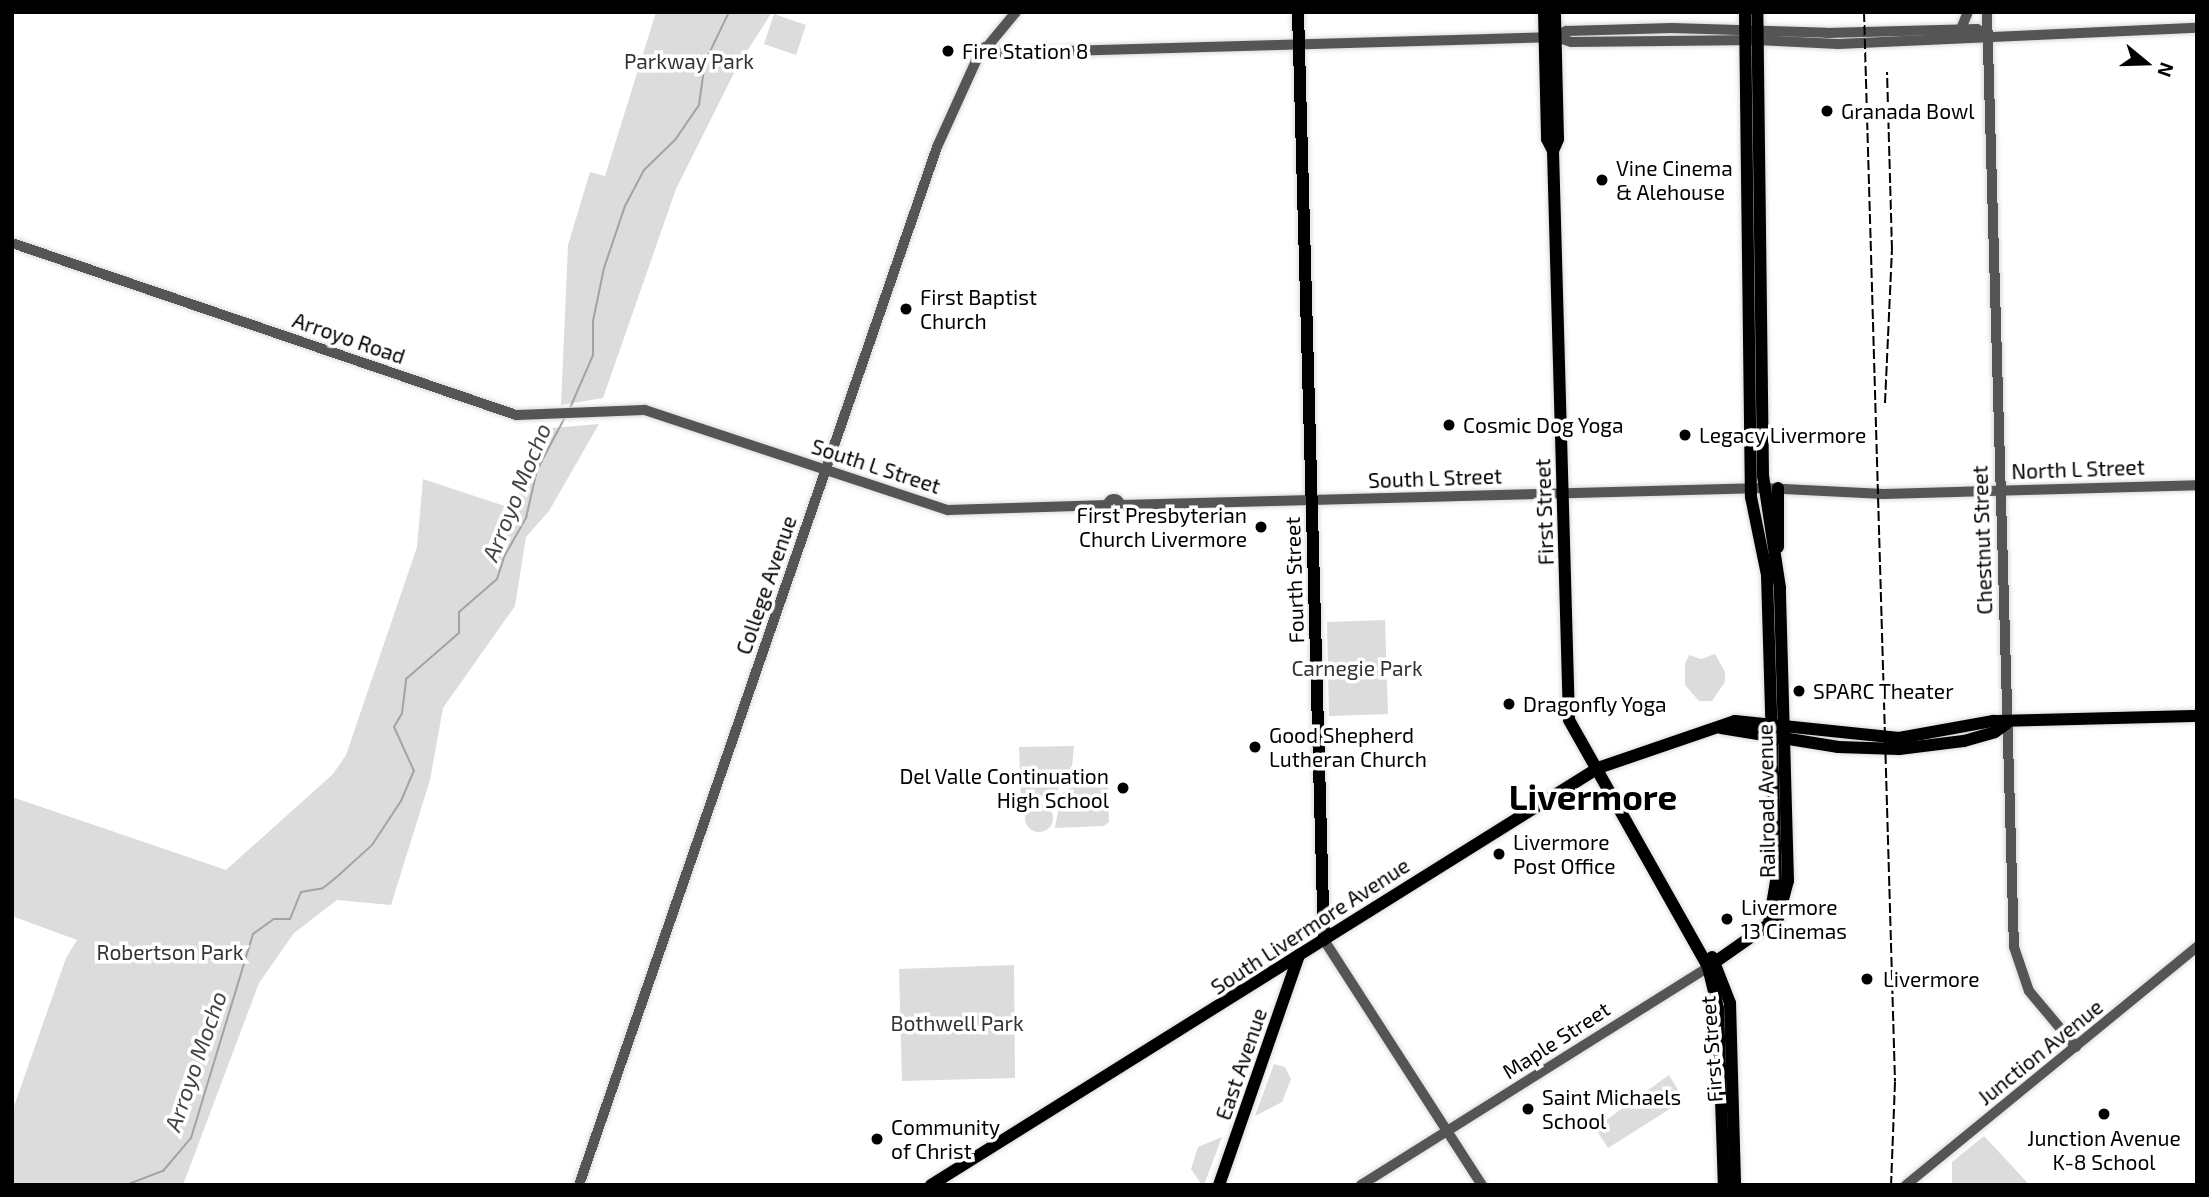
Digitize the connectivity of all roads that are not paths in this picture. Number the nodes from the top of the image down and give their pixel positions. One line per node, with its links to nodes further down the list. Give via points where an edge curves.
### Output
1 (1016, 12): 15 (street, College Avenue)
2 (1298, 12): 14 (main road, Fourth Street)
3 (1544, 12): 13 (main road, First Street)
4 (1555, 12): 13 (main road, First Street)
5 (1745, 12): 11 (main road, Railroad Avenue)
6 (1757, 12): 11 (main road, Railroad Avenue)
7 (1968, 12): 10 (street)
8 (1987, 12): 12 (street, Chestnut Street)
9 (2197, 28): 12 (street)
10 (1961, 29): 11 (street); 12 (street)
11 (1751, 34): 12 (street, via 1830,44 1975,40); 13 (street, via 1571,42); 20 (main road, Railroad Avenue)
12 (1987, 35): 22 (street, Chestnut Street)
13 (1550, 37): 14 (street); 23 (main road, First Street, via 1558,139 1553,151)
14 (1298, 45): 15 (street, via 994,53); 24 (main road, Fourth Street)
15 (985, 47): 18 (street, College Avenue, via 937,147)
16 (12, 243): 17 (street, Arroyo Road, via 527,417 645,410)
17 (681, 420): 18 (street, South L Street)
18 (826, 470): 24 (street, South L Street, via 948,510 1108,505 1114,498 1121,505); 37 (street, College Avenue)
19 (2197, 485): 22 (street, North L Street)
20 (1757, 488): 21 (street, North L Street); 23 (street, South L Street); 25 (main road, Railroad Avenue); 28 (main road, Railroad Avenue)
21 (1778, 488): 22 (street, North L Street, via 1878,494); 25 (main road)
22 (1999, 491): 27 (street, Chestnut Street)
23 (1563, 494): 24 (street, South L Street); 29 (main road, First Street, via 1569,720)
24 (1311, 502): 31 (main road, Fourth Street)
25 (1778, 568): 28 (main road, Railroad Avenue)
26 (2197, 716): 27 (main road, South Livermore Avenue)
27 (2006, 724): 28 (main road, South Livermore Avenue, via 1995,732 1922,748 1859,749); 35 (street, Chestnut Street, via 2014,947 2029,990)
28 (1778, 731): 29 (main road, South Livermore Avenue, via 1721,728); 30 (main road, Railroad Avenue, via 1787,895 1778,918)
29 (1598, 768): 31 (main road, South Livermore Avenue); 34 (main road, First Street)
30 (1769, 923): 34 (main road, Maple Street)
31 (1324, 940): 33 (main road, South Livermore Avenue); 36 (street)
32 (2197, 947): 35 (street, Junction Avenue)
33 (1299, 955): 38 (main road, South Livermore Avenue); 39 (main road, East Avenue)
34 (1712, 965): 36 (street, Maple Street); 42 (main road, First Street, via 1718,1008); 43 (main road, First Street, via 1729,994 1732,1019)
35 (2076, 1047): 44 (street, Junction Avenue)
36 (1447, 1131): 40 (street, Maple Street); 41 (street)
37 (579, 1185)
38 (931, 1185)
39 (1219, 1185)
40 (1361, 1185)
41 (1482, 1185)
42 (1724, 1185)
43 (1735, 1185)
44 (1906, 1185)

